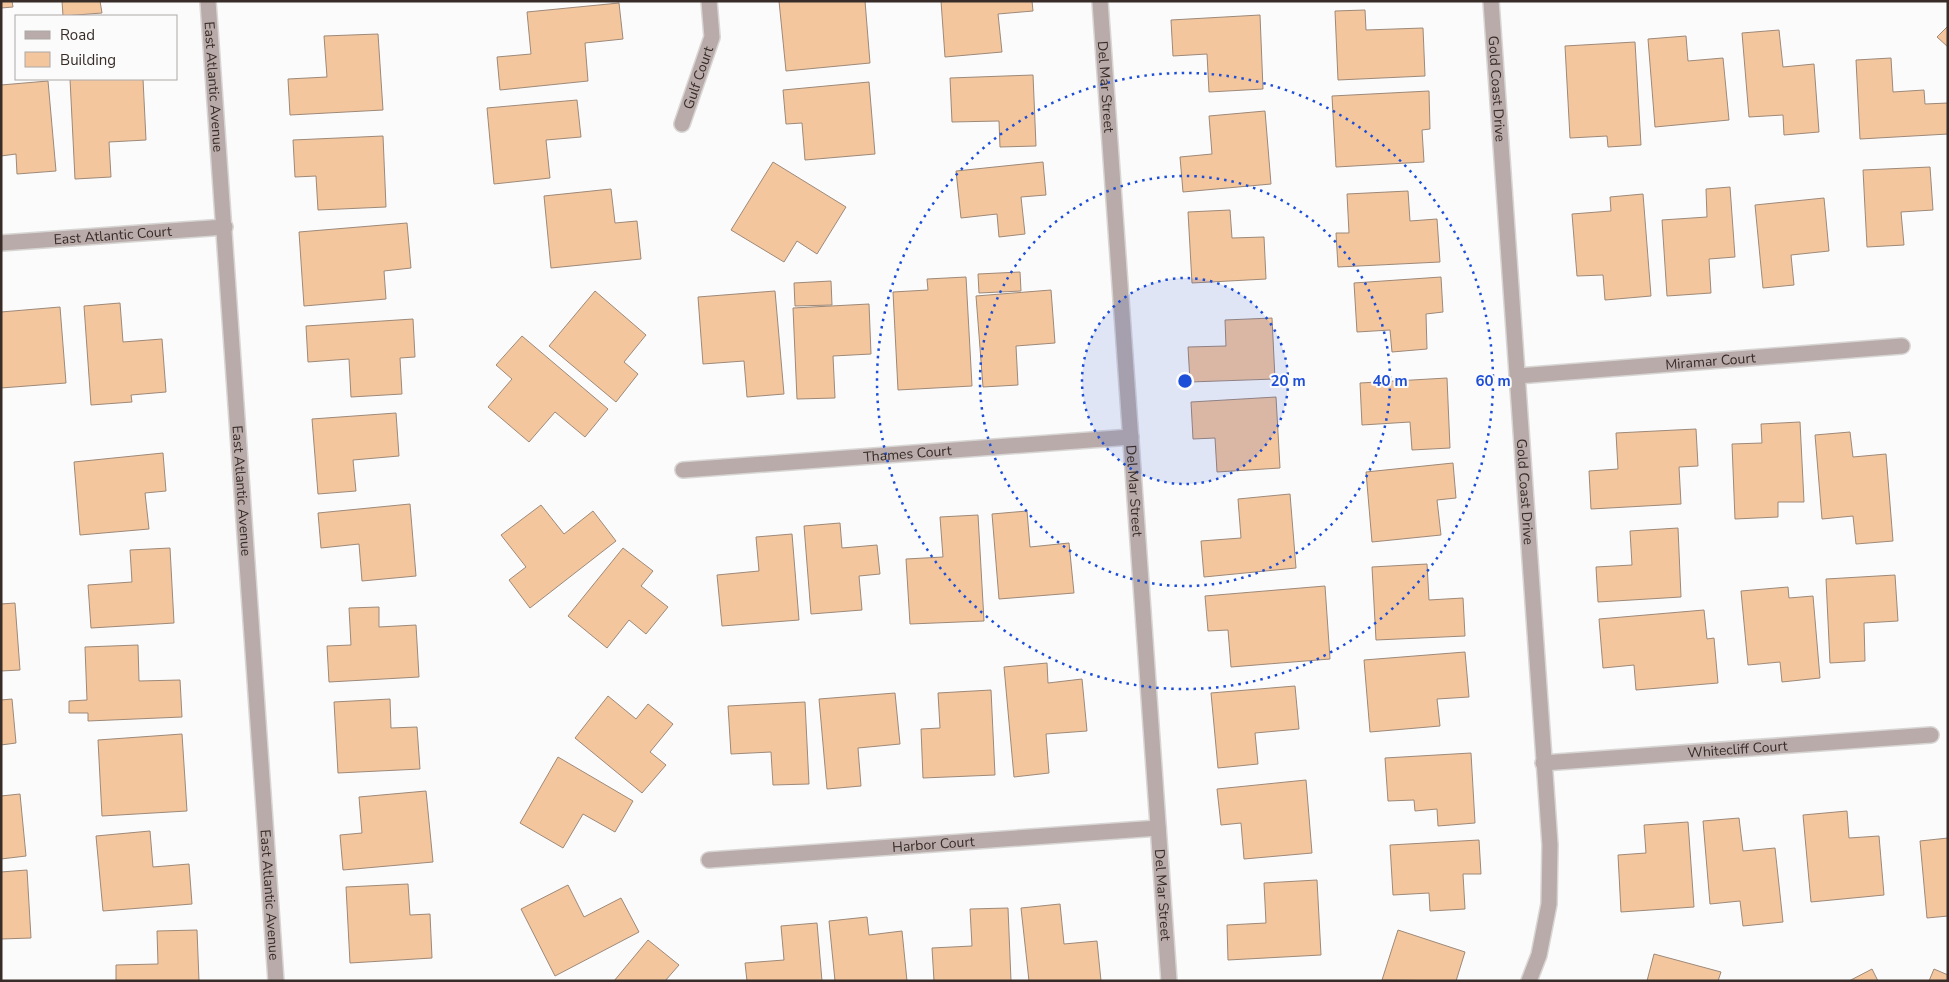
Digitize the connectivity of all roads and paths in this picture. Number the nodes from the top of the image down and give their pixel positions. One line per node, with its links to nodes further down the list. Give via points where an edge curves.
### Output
1 (208, 1): 6 (street, East Atlantic Avenue)
2 (709, 1): 5 (street, Gulf Court, via 712,37)
3 (1100, 1): 10 (street, Del Mar Street)
4 (1491, 1): 9 (street, Gold Coast Drive)
5 (682, 124)
6 (225, 227): 7 (street, East Atlantic Court); 16 (street, East Atlantic Avenue)
7 (1, 243)
8 (1902, 346): 9 (street, Miramar Court)
9 (1517, 376): 13 (street, Gold Coast Drive)
10 (1131, 437): 11 (street, Thames Court); 14 (street, Del Mar Street)
11 (683, 470)
12 (1931, 735): 13 (street, Whitecliff Court)
13 (1543, 762): 18 (street, Gold Coast Drive, via 1550,846 1549,904 1540,955)
14 (1158, 828): 15 (street, Harbor Court); 17 (street, Del Mar Street)
15 (709, 860)
16 (276, 981)
17 (1169, 981)
18 (1529, 981)

